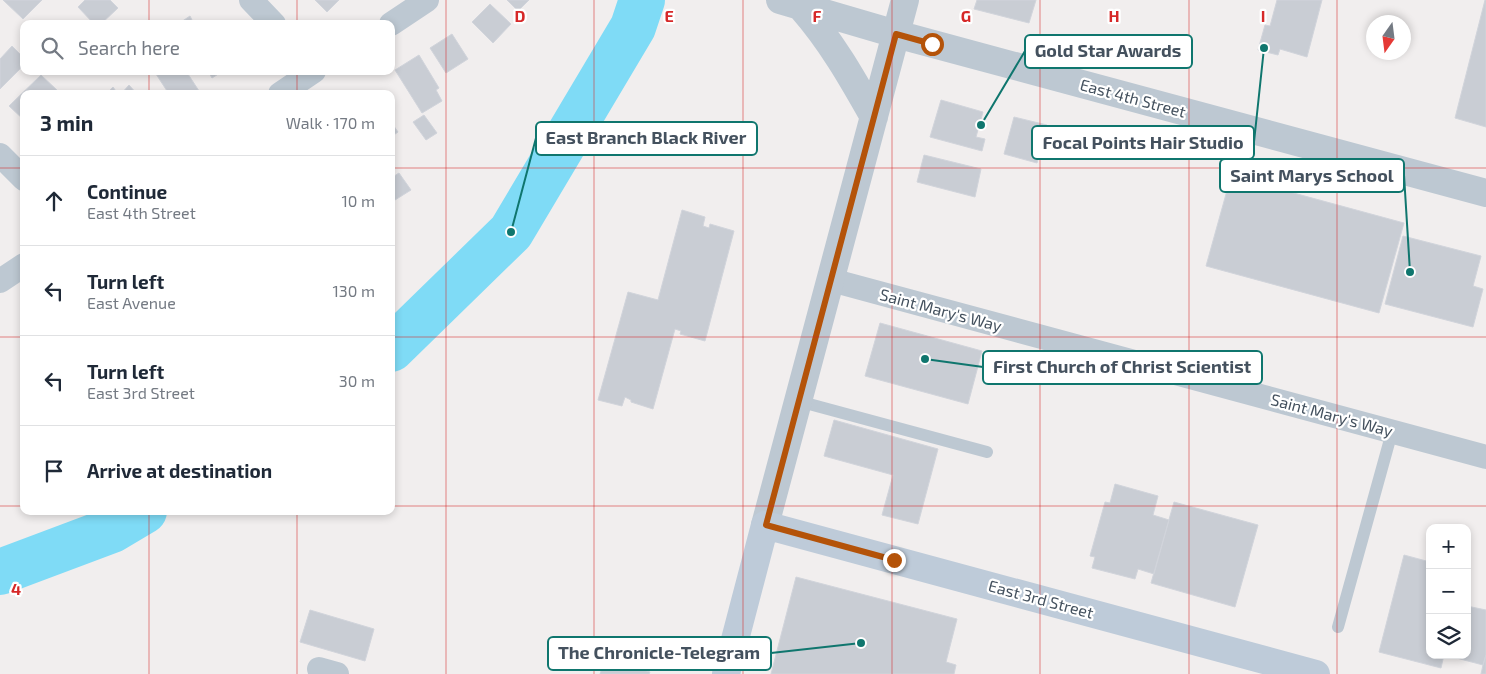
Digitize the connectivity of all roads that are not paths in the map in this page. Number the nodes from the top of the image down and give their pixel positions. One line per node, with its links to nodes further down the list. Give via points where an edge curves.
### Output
1 (251, 0): 5 (street)
2 (427, 0): 6 (street)
3 (905, 0): 7 (street)
4 (790, 3): 7 (street, East 4th Street); 10 (street, via 818,26 840,57)
5 (270, 20)
6 (395, 21)
7 (896, 34): 10 (street); 13 (street, East 4th Street)
8 (308, 75): 9 (street)
9 (286, 90)
10 (874, 118): 15 (street)
11 (0, 155): 12 (street)
12 (20, 176)
13 (1486, 193)
14 (20, 268): 16 (street)
15 (830, 280): 17 (street); 18 (street, Saint Mary's Way)
16 (0, 281)
17 (798, 401): 19 (lane); 21 (street)
18 (1392, 432): 20 (street, Saint Mary's Way); 22 (lane)
19 (987, 452)
20 (1486, 457)
21 (766, 525): 23 (main road); 24 (main road, East 3rd Street)
22 (1338, 626)
23 (726, 674)
24 (1316, 674)

